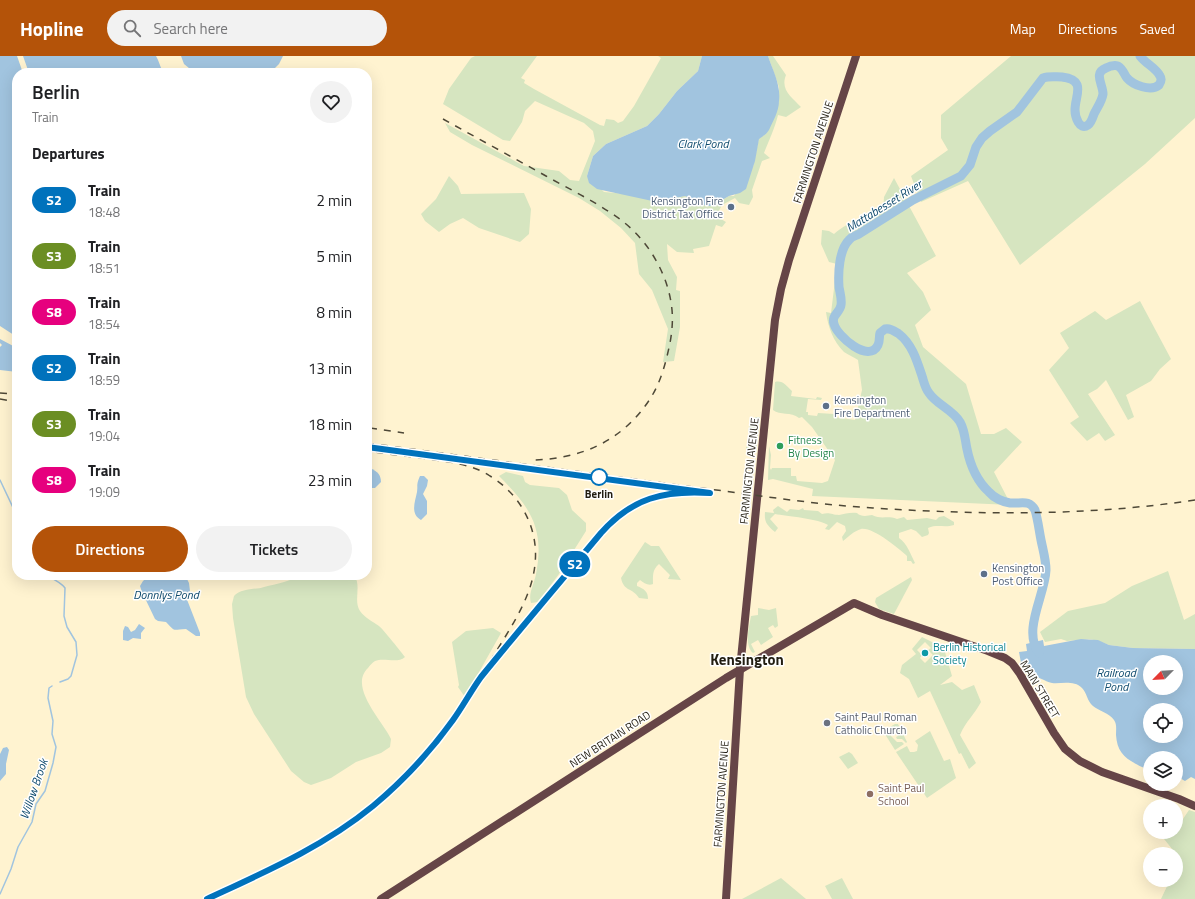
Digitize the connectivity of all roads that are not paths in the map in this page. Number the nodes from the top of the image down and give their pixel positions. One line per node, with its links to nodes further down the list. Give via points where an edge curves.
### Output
1 (856, 56): 3 (main road, FARMINGTON AVENUE, via 790,256 778,306)
2 (854, 603): 3 (main road, NEW BRITAIN ROAD); 4 (main road, MAIN STREET, via 1005,658 1020,674 1057,739 1080,761 1102,772)
3 (740, 669): 5 (main road, NEW BRITAIN ROAD); 6 (main road, FARMINGTON AVENUE)
4 (1195, 806)
5 (381, 899)
6 (726, 899)

